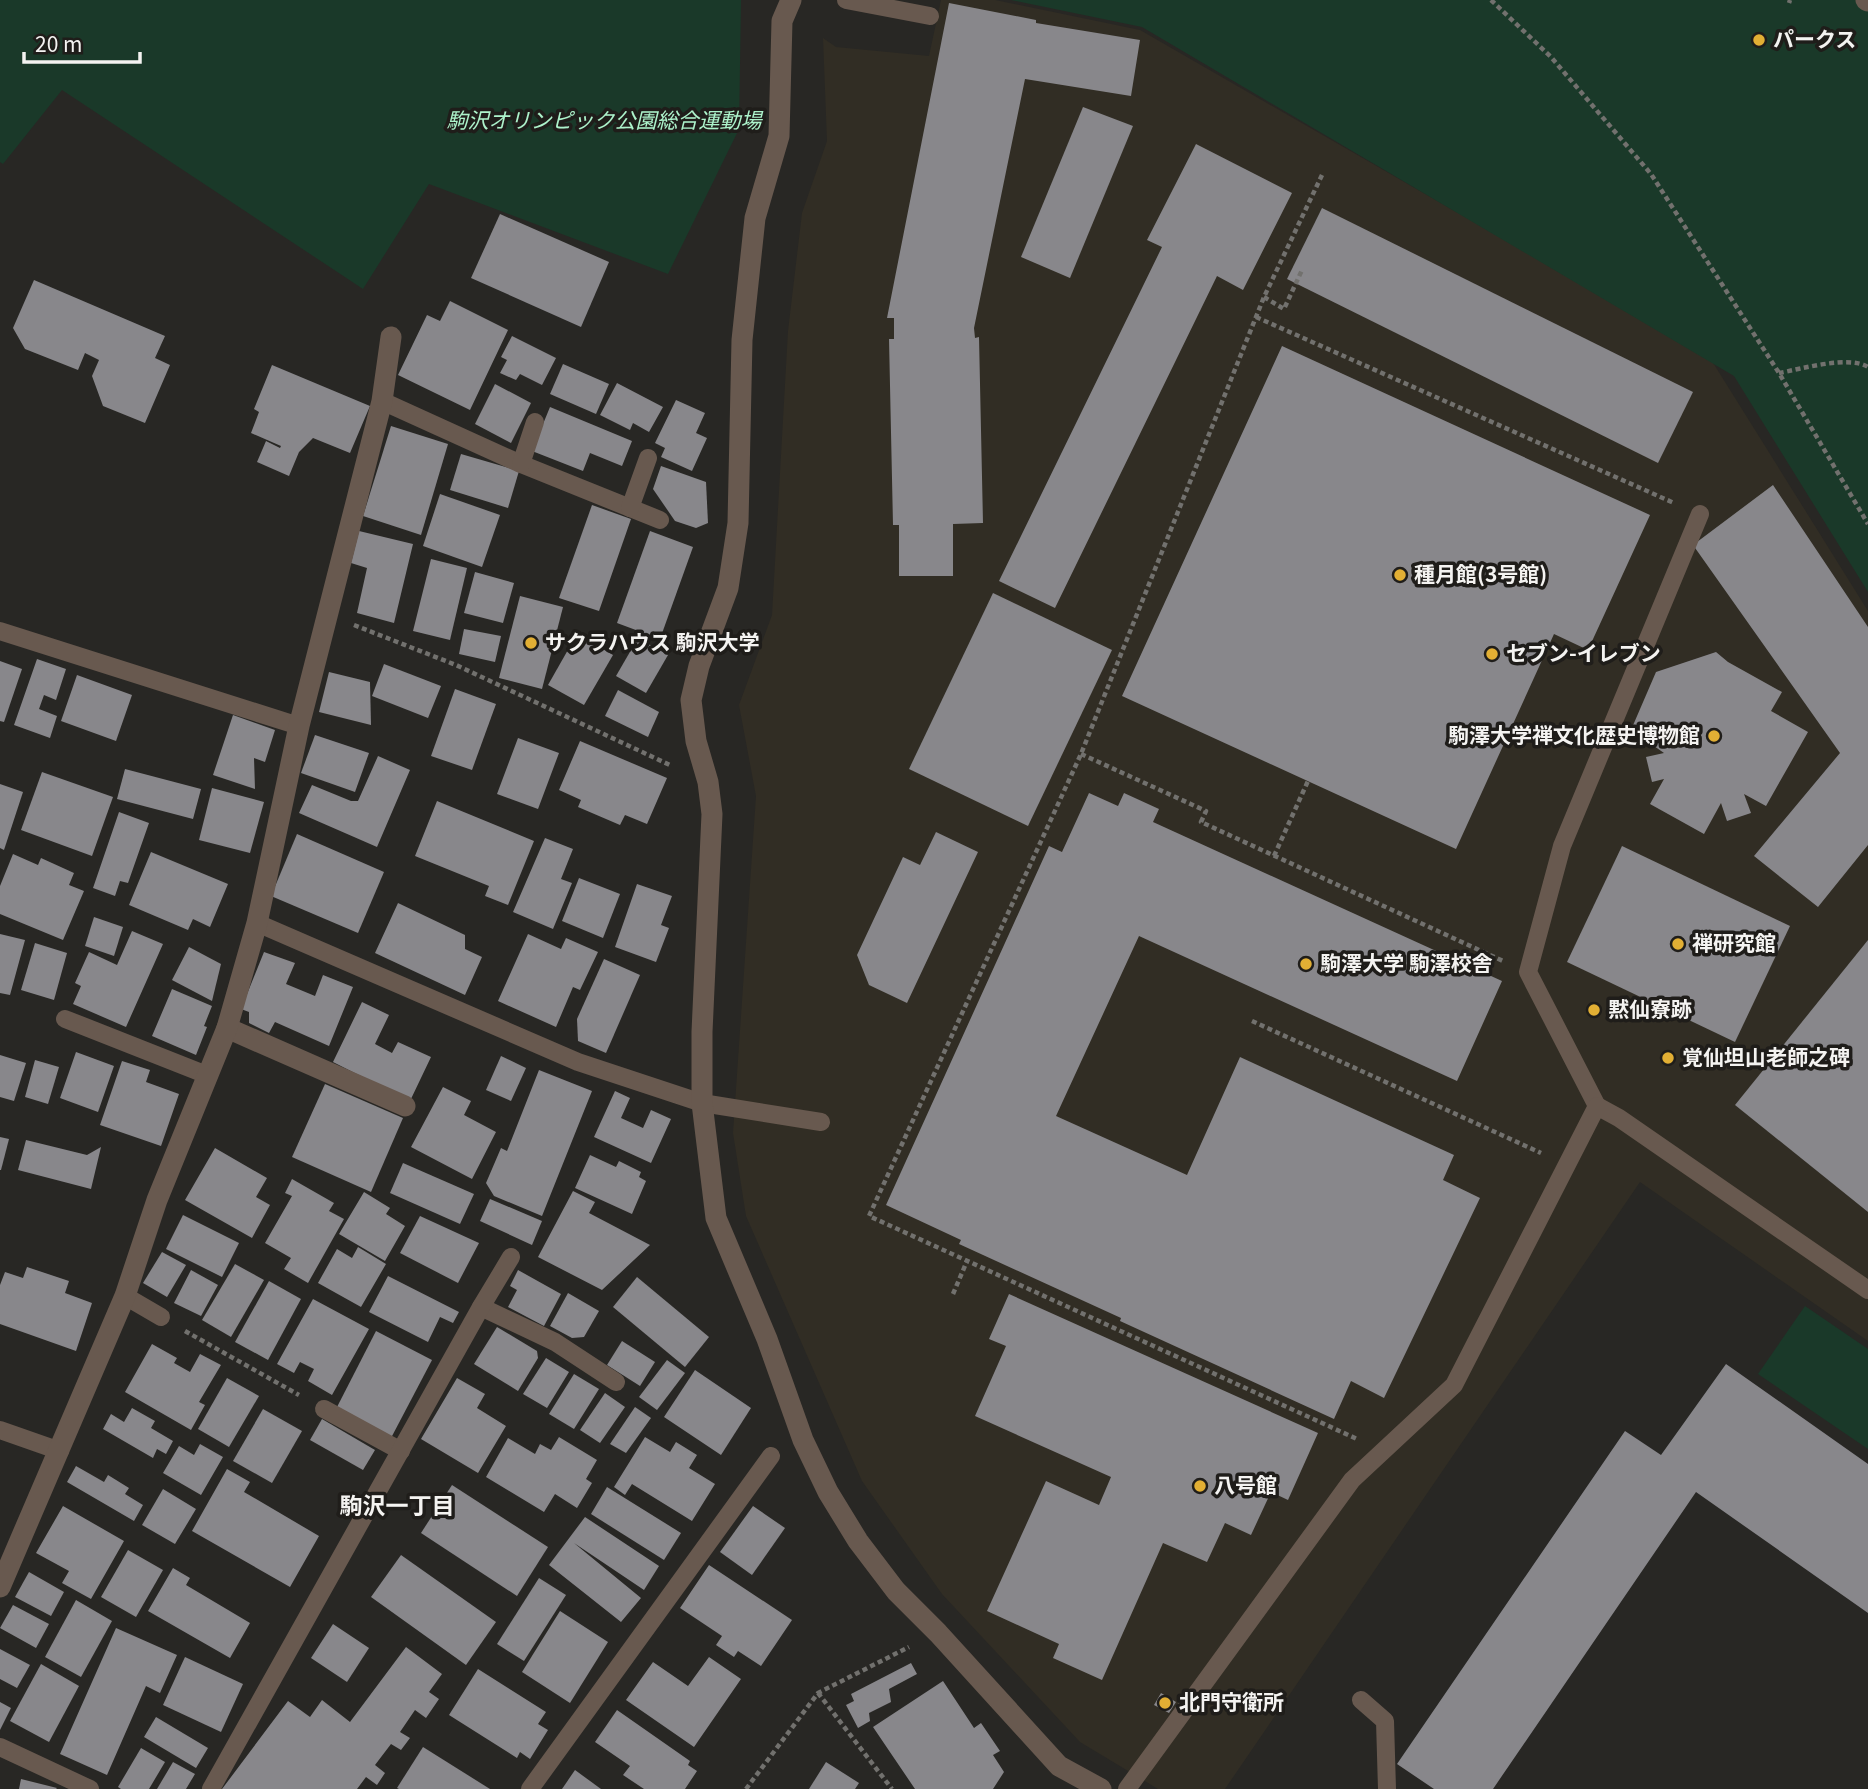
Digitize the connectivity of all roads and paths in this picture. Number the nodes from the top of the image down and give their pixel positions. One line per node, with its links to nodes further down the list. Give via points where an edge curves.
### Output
1 (791, 0): 24 (street, via 782,21 779,136 755,218 742,340 738,523 728,588 691,700)
2 (846, 0): 4 (lane)
3 (1491, 0): 11 (path, via 1551,57 1651,174)
4 (930, 16)
5 (1322, 175): 7 (path)
6 (1302, 270): 7 (path, via 1284,309)
7 (1264, 297): 8 (path)
8 (1256, 317): 17 (path); 23 (path)
9 (391, 337): 12 (street)
10 (1868, 367): 11 (path, via 1832,363)
11 (1779, 373): 19 (path)
12 (382, 401): 15 (lane); 20 (street)
13 (535, 422): 15 (lane)
14 (648, 458): 16 (lane)
15 (521, 464): 16 (lane)
16 (631, 508): 18 (lane)
17 (1700, 514): 28 (lane, via 1562,846)
18 (660, 520)
19 (1868, 524)
20 (327, 614): 22 (street); 24 (path, via 456,665)
21 (0, 631): 22 (lane)
22 (299, 726): 27 (street)
23 (1080, 754): 26 (path, via 1206,811 1201,822); 39 (path, via 869,1216)
24 (708, 782): 33 (street, via 712,814)
25 (1308, 782): 26 (path)
26 (1274, 856): 28 (path)
27 (257, 923): 31 (street); 33 (lane, via 578,1062)
28 (1528, 972): 35 (lane)
29 (65, 1019): 32 (lane)
30 (1252, 1021): 37 (path)
31 (227, 1028): 32 (street); 34 (street)
32 (207, 1075): 42 (street)
33 (702, 1103): 36 (lane); 53 (street, via 716,1218 803,1440 858,1541 896,1591)
34 (405, 1106)
35 (1597, 1106): 37 (lane); 40 (lane)
36 (821, 1122)
37 (1567, 1165): 63 (lane, via 1454,1385 1352,1480)
38 (511, 1257): 43 (lane)
39 (967, 1261): 41 (path); 47 (path)
40 (1868, 1290)
41 (953, 1294)
42 (125, 1296): 44 (lane); 49 (street)
43 (481, 1307): 45 (lane, via 555,1342); 50 (lane)
44 (161, 1317): 46 (path)
45 (616, 1382)
46 (324, 1409): 50 (lane)
47 (1335, 1429)
48 (0, 1430): 49 (lane)
49 (60, 1451): 52 (street)
50 (401, 1451): 58 (lane)
51 (771, 1456): 59 (lane)
52 (0, 1587)
53 (938, 1633): 54 (path); 62 (street, via 1059,1766)
54 (818, 1693): 60 (path); 61 (path)
55 (1361, 1700): 64 (lane, via 1385,1721)
56 (0, 1747): 57 (lane)
57 (90, 1789)
58 (211, 1789)
59 (530, 1789)
60 (746, 1789)
61 (892, 1789)
62 (1101, 1789)
63 (1127, 1789)
64 (1387, 1789)

